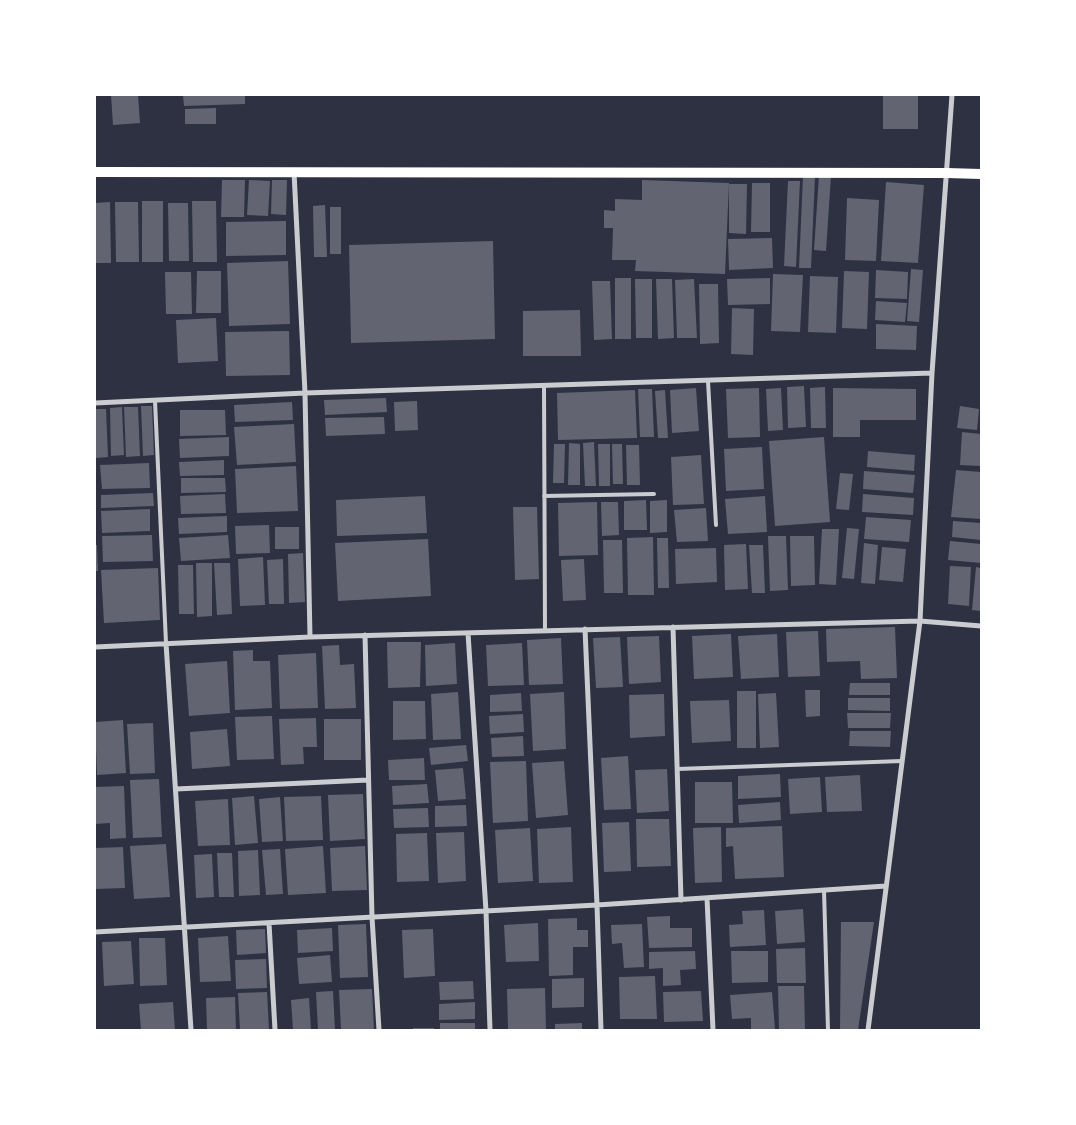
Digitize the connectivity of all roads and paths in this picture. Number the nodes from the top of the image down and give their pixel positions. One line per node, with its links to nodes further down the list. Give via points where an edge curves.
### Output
1 (952, 95): 4 (street)
2 (95, 172): 3 (main road)
3 (294, 172): 4 (main road); 9 (street)
4 (947, 173): 5 (main road); 6 (street)
5 (981, 174)
6 (932, 374): 7 (street); 15 (street)
7 (708, 381): 8 (street); 14 (lane)
8 (544, 386): 9 (street); 13 (lane)
9 (304, 393): 10 (street); 22 (street)
10 (155, 400): 11 (street); 23 (lane)
11 (95, 403)
12 (654, 494): 13 (lane)
13 (544, 496): 19 (lane)
14 (716, 525)
15 (920, 621): 16 (street); 17 (street); 25 (street)
16 (981, 626)
17 (673, 627): 18 (street); 26 (street)
18 (585, 629): 19 (street); 33 (street)
19 (545, 631): 20 (street)
20 (468, 632): 21 (street); 34 (street)
21 (365, 635): 22 (street); 27 (street)
22 (310, 637): 23 (street)
23 (166, 643): 24 (street); 28 (street)
24 (95, 646)
25 (902, 761): 26 (lane); 29 (street)
26 (677, 769): 32 (street)
27 (368, 780): 28 (street); 35 (street)
28 (176, 789): 37 (street)
29 (886, 886): 30 (street); 46 (street)
30 (824, 890): 31 (street); 45 (lane)
31 (707, 898): 32 (street); 44 (street)
32 (681, 900): 33 (street)
33 (597, 905): 34 (street); 43 (street)
34 (486, 911): 35 (street); 42 (street)
35 (372, 918): 36 (street); 41 (street)
36 (269, 923): 37 (street); 40 (street)
37 (185, 928): 38 (street); 39 (street)
38 (95, 932)
39 (191, 1030)
40 (275, 1030)
41 (379, 1030)
42 (490, 1030)
43 (601, 1030)
44 (713, 1030)
45 (828, 1030)
46 (868, 1030)

